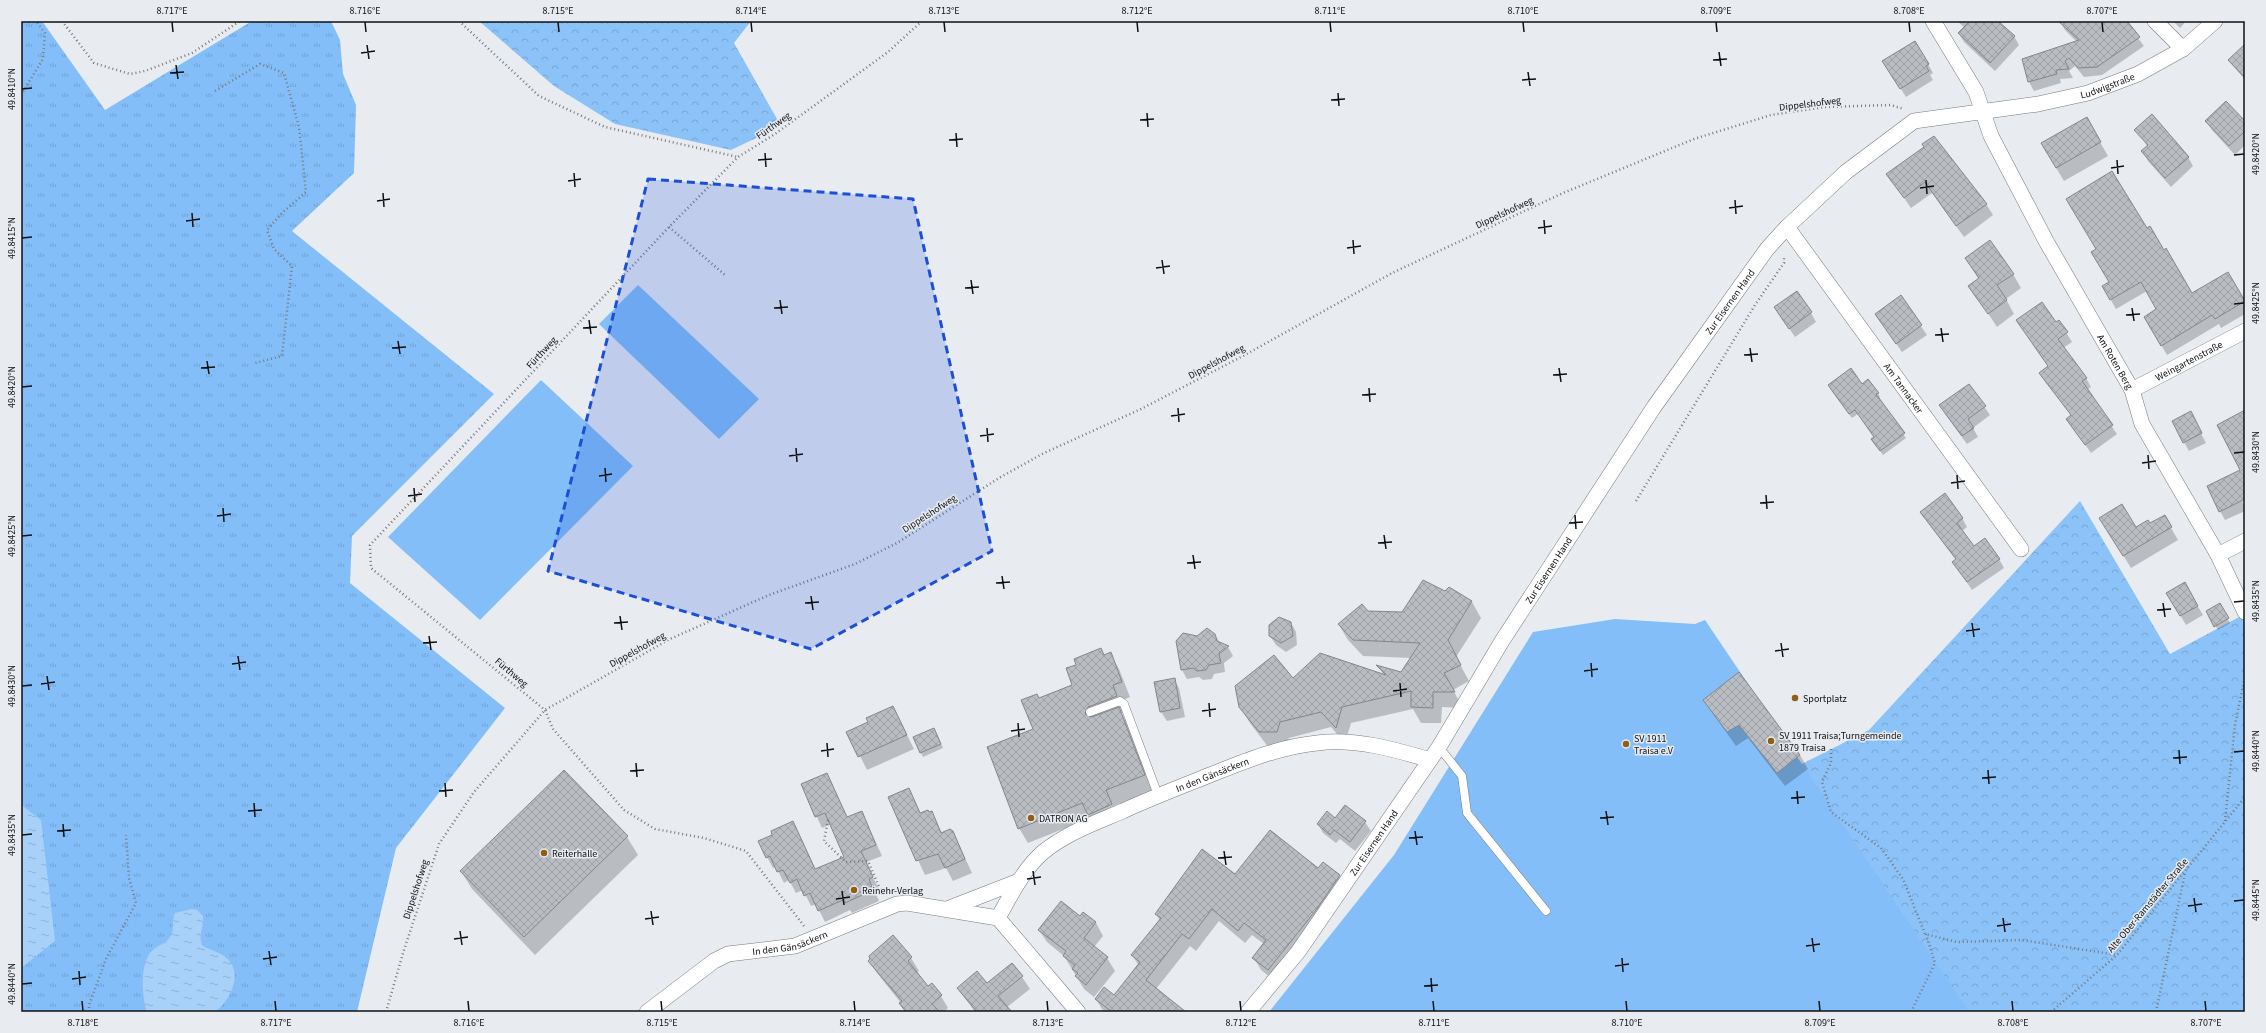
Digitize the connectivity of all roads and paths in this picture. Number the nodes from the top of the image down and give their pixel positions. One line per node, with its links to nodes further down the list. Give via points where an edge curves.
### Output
1 (36, 21): 11 (path, via 45,33 43,59)
2 (62, 21): 3 (path, via 94,62 130,74 146,71 192,53)
3 (240, 21)
4 (459, 21): 14 (path, via 539,96 605,127)
5 (922, 21): 14 (path, Fürthweg, via 888,52)
6 (1933, 21): 12 (street, via 1976,92)
7 (2155, 21): 9 (street)
8 (2215, 21): 9 (street, Ludwigstraße)
9 (2183, 49): 12 (street, Ludwigstraße, via 2138,74 2088,93)
10 (215, 91): 19 (path, via 260,64 284,73 299,127 306,192 267,230 274,249 292,266 282,356)
11 (21, 95)
12 (1983, 112): 13 (street, Ludwigstraße); 20 (street, Am Roten Berg, via 1991,136 2046,241)
13 (1914, 121): 16 (street, Zur Eisernen Hand, via 1846,172); 27 (path, Dippelshofweg, via 1903,108 1890,105 1824,107 1771,115 1694,139 1570,190 1392,273 1141,409 1044,453 999,478 897,543 855,564 769,595 670,639)
14 (738, 158): 15 (path, Fürthweg)
15 (669, 227): 17 (path); 27 (path, Fürthweg, via 370,545 371,568)
16 (1787, 227): 21 (path, via 1784,263 1755,305); 23 (street, Am Tannacker); 29 (street, Zur Eisernen Hand, via 1767,249 1654,407 1502,641)
17 (725, 275)
18 (2245, 331): 20 (street, Weingartenstraße)
19 (255, 364)
20 (2132, 390): 24 (street, Am Roten Berg, via 2142,424)
21 (1636, 501)
22 (2245, 541): 24 (street)
23 (2021, 549)
24 (2218, 555): 25 (street, Am Roten Berg)
25 (2245, 612)
26 (2245, 676): 35 (path)
27 (545, 710): 44 (path, via 553,729 624,810 655,829 704,838 746,851); 47 (path, Dippelshofweg, via 474,792 439,844)
28 (1090, 712): 32 (lane, via 1120,701 1124,704)
29 (1439, 747): 31 (street, Zur Eisernen Hand); 41 (lane, via 1462,776 1467,813)
30 (1831, 749): 43 (path, via 1831,763 1822,782 1831,812 1881,848 1903,879)
31 (1430, 760): 32 (street, In den Gänsäckern, via 1359,743 1318,743 1274,751); 50 (street, Zur Eisernen Hand, via 1298,952)
32 (1158, 795): 38 (street, In den Gänsäckern, via 1065,836 1042,854)
33 (2245, 797): 35 (path, Alte Ober-Ramstädter Straße)
34 (828, 820): 39 (path, via 824,841 846,862 868,862)
35 (2224, 821): 37 (path, Alte Ober-Ramstädter Straße)
36 (126, 835): 46 (path, via 129,878 136,903 106,959 89,1005)
37 (2185, 873): 45 (path, Alte Ober-Ramstädter Straße); 53 (path)
38 (1019, 881): 40 (street, In den Gänsäckern); 42 (street, In den Gänsäckern)
39 (887, 908): 40 (street, In den Gänsäckern, via 908,903); 44 (street, In den Gänsäckern)
40 (946, 909): 42 (street, In den Gänsäckern)
41 (1546, 910)
42 (998, 918): 49 (street)
43 (1925, 934): 45 (path, via 1957,942 2022,940); 51 (path, via 1935,963)
44 (814, 938): 48 (street, In den Gänsäckern, via 777,950 747,950 728,954 714,961)
45 (2117, 955): 52 (path, Alte Ober-Ramstädter Straße)
46 (89, 1012)
47 (386, 1012)
48 (646, 1012)
49 (1078, 1012)
50 (1248, 1012)
51 (1911, 1012)
52 (2051, 1012)
53 (2156, 1012)

